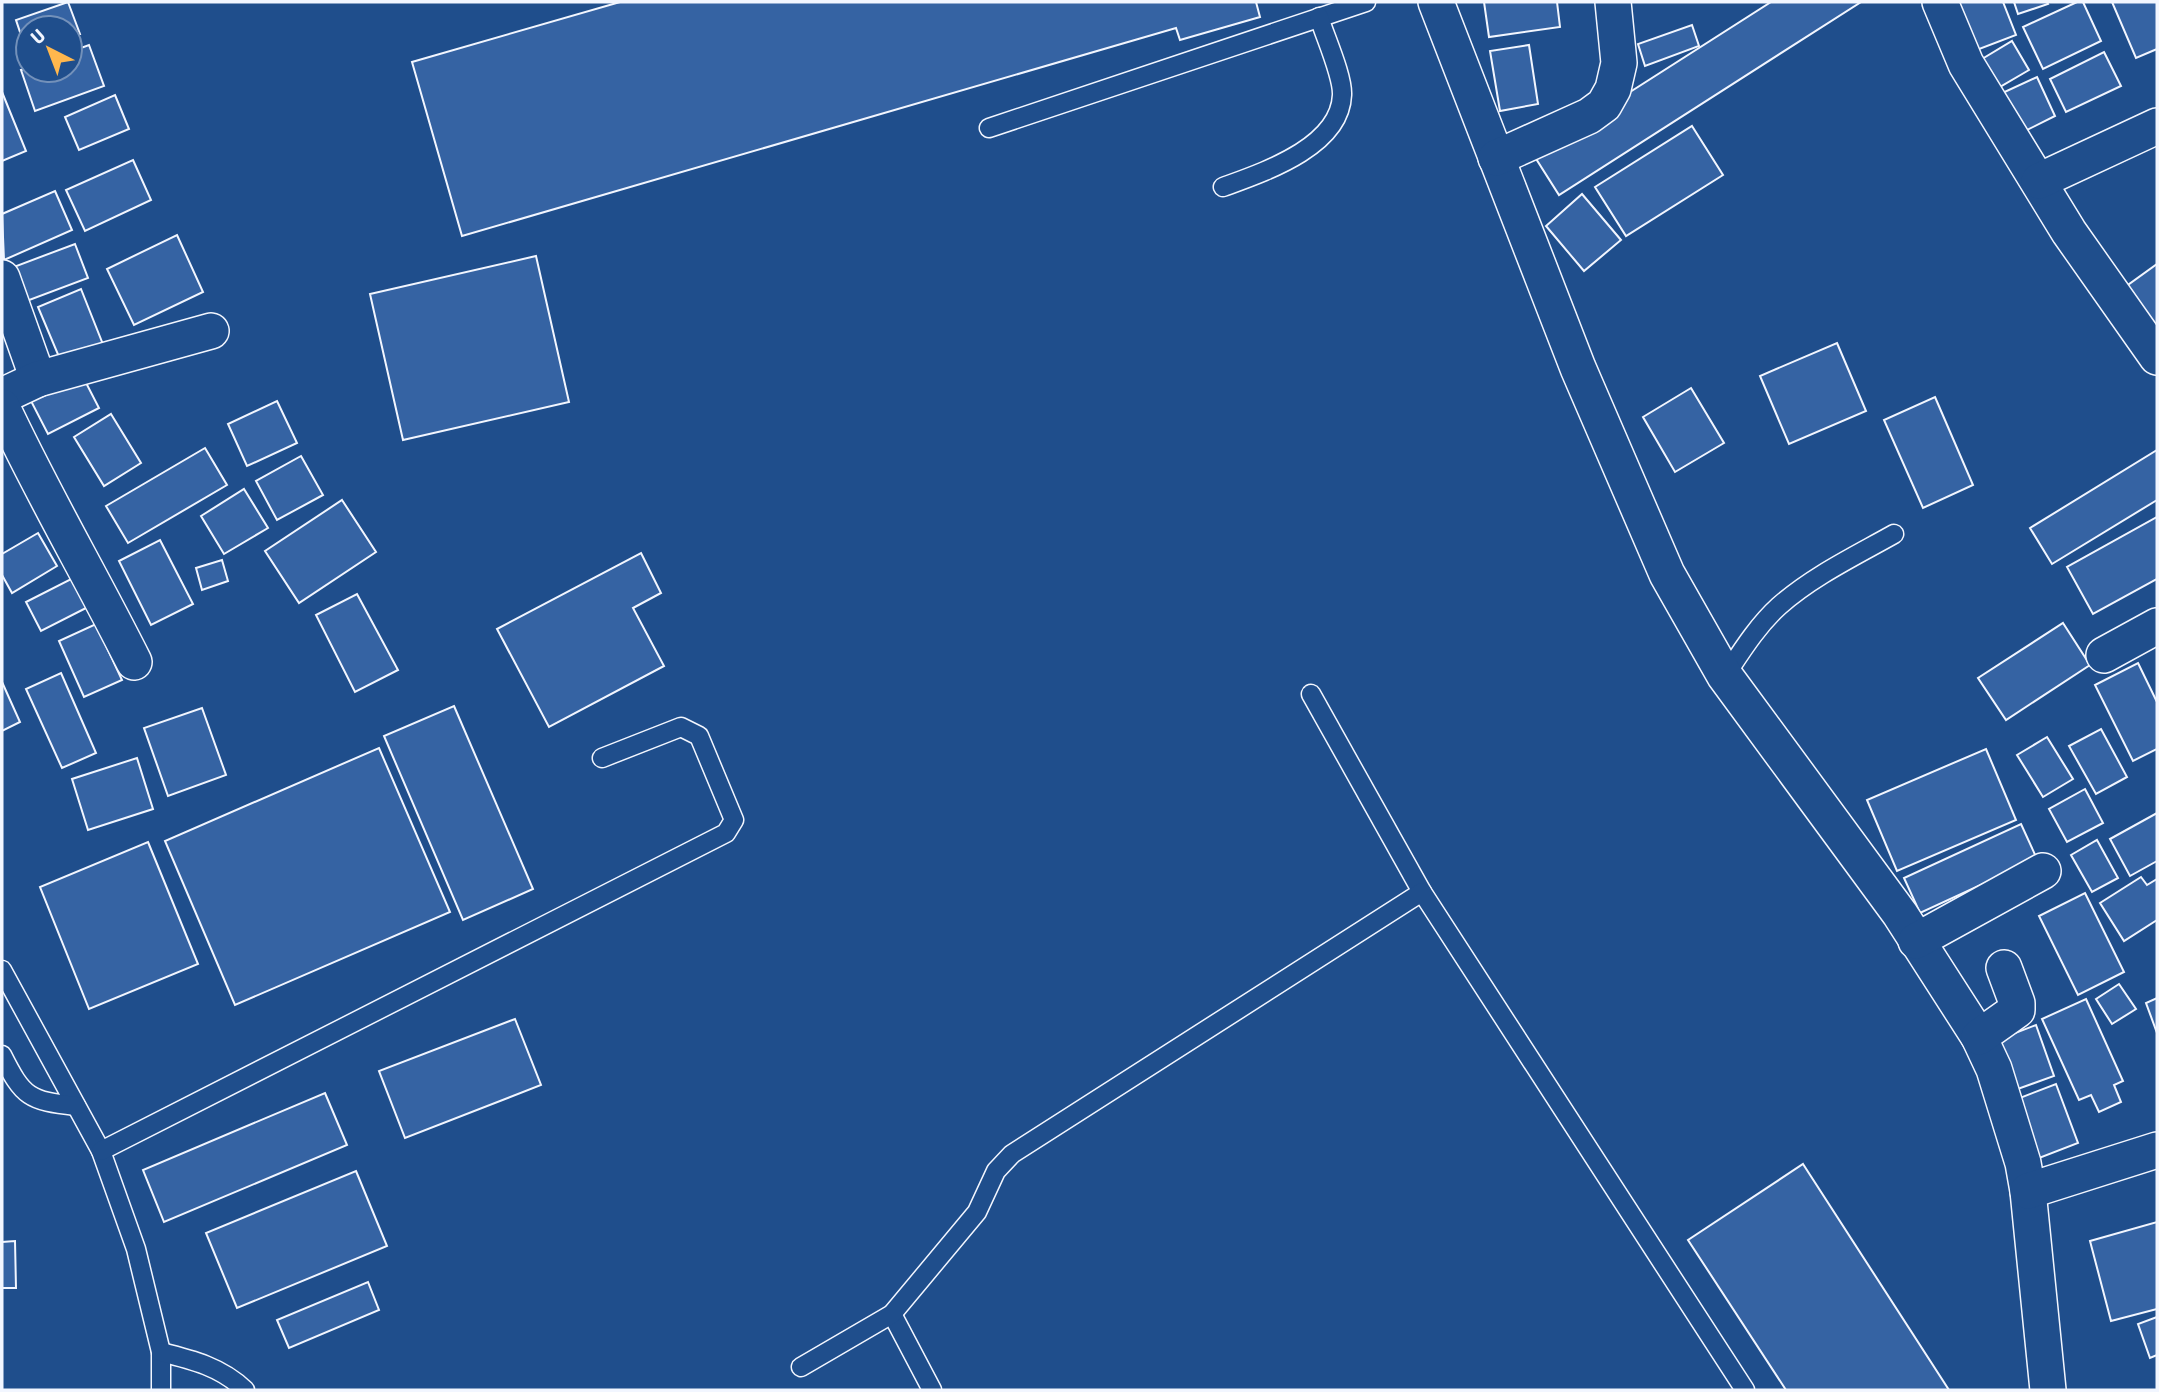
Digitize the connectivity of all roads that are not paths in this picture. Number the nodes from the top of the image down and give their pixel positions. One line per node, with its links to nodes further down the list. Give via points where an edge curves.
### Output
1 (1366, 2): 5 (lane)
2 (1436, 2): 8 (street)
3 (1613, 2): 8 (street, via 1619,63 1604,105)
4 (1940, 2): 9 (street, via 1966,64)
5 (1319, 17): 7 (lane); 10 (lane, via 1343,93 1335,124 1277,166)
6 (2157, 126): 9 (street)
7 (989, 128)
8 (1496, 158): 21 (street, via 1635,505 1667,574)
9 (2039, 181): 13 (street)
10 (1223, 187)
11 (2, 278): 14 (street)
12 (211, 331): 14 (street)
13 (2157, 358)
14 (38, 379): 15 (street)
15 (2, 396)
16 (2, 407): 20 (street)
17 (1895, 534): 21 (lane, via 1823,573 1779,606)
18 (2157, 626): 19 (street)
19 (2104, 655)
20 (134, 662)
21 (1725, 676): 26 (street)
22 (1311, 694): 25 (lane)
23 (602, 758): 33 (lane, via 681,727 690,730 699,736 734,820 730,829)
24 (2043, 871): 26 (street)
25 (1422, 892): 35 (lane, via 1013,1154 996,1171 977,1212); 41 (lane)
26 (1916, 941): 29 (street)
27 (2004, 968): 29 (street, via 2017,1010)
28 (2, 970): 31 (lane)
29 (1979, 1037): 34 (street, via 1997,1080)
30 (2, 1055): 31 (lane, via 17,1086 33,1098)
31 (76, 1106): 33 (lane)
32 (2157, 1150): 34 (street)
33 (101, 1151): 36 (lane, via 136,1249)
34 (2028, 1191): 42 (street)
35 (892, 1314): 37 (lane); 40 (lane)
36 (161, 1352): 38 (lane); 39 (lane, via 207,1364)
37 (801, 1367)
38 (161, 1390)
39 (245, 1390)
40 (932, 1390)
41 (1745, 1390)
42 (2048, 1390)

